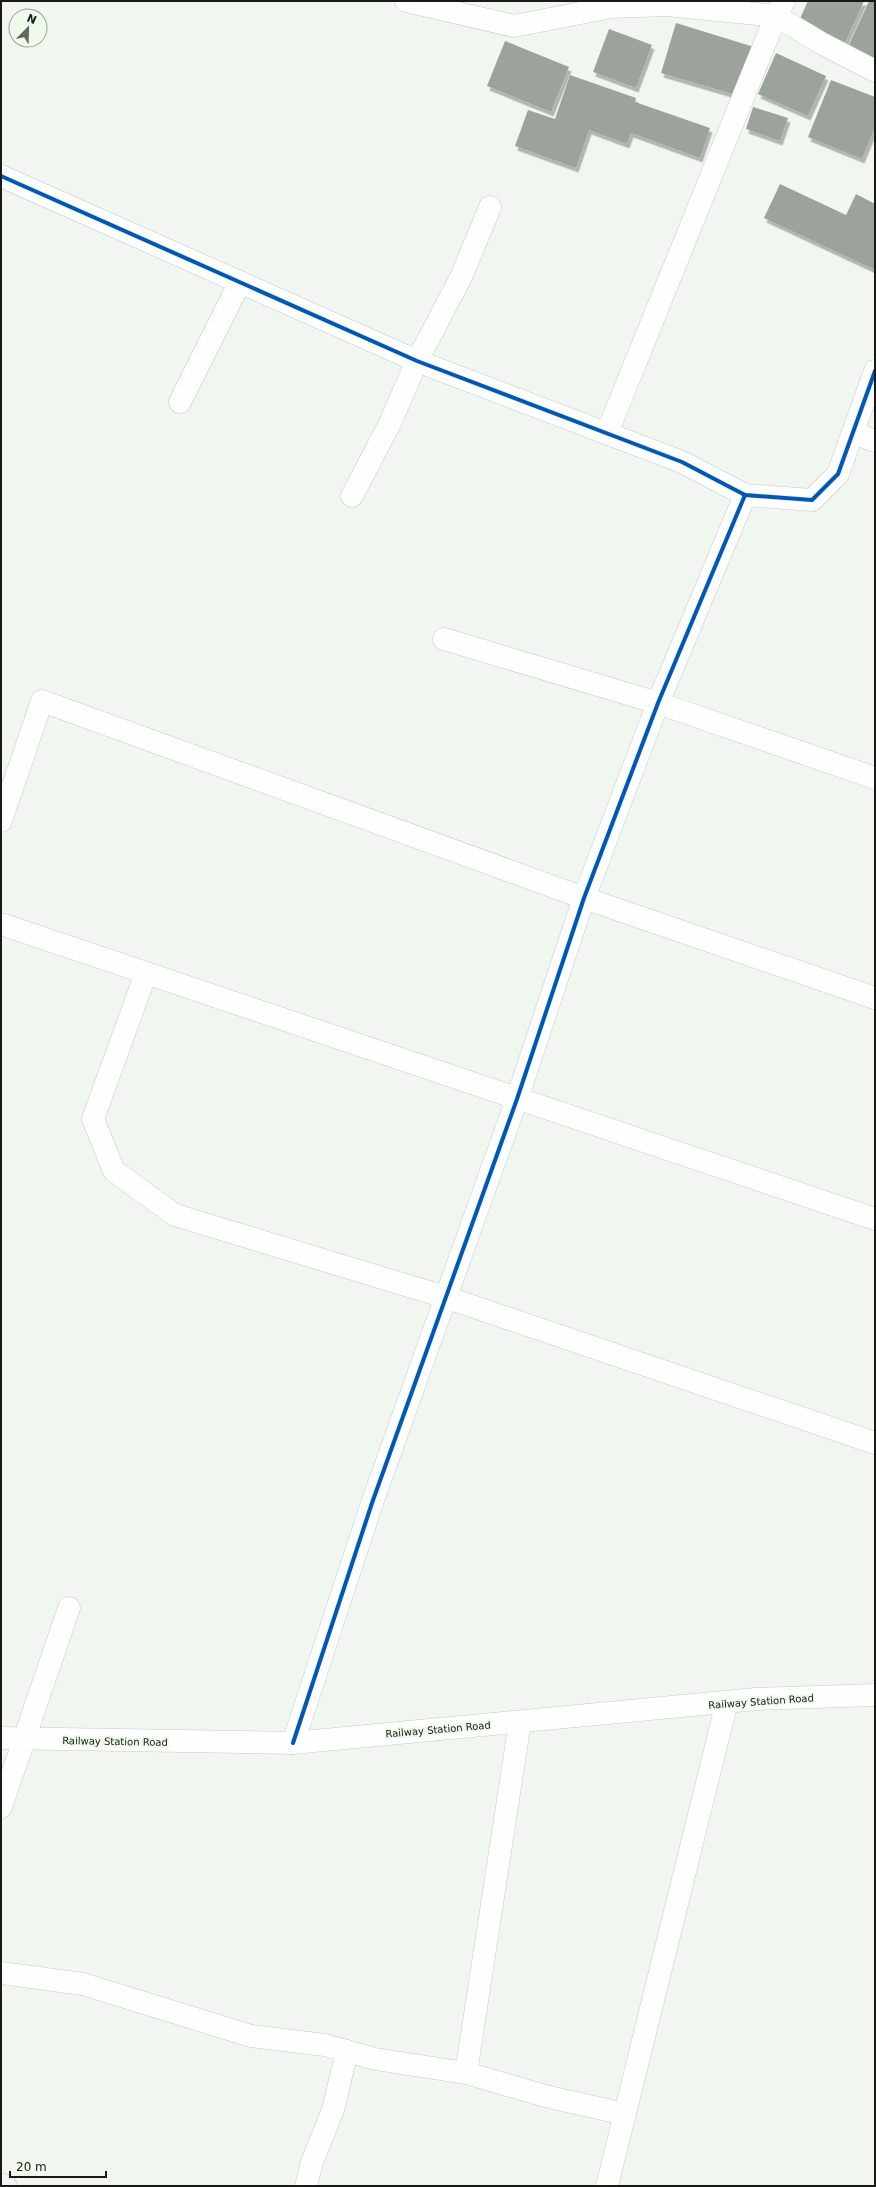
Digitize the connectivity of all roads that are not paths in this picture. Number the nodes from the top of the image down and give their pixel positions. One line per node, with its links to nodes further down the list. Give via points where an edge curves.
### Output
1 (406, 1): 2 (street, via 514,26 611,7 667,5)
2 (780, 9): 3 (street, via 821,43); 10 (street)
3 (875, 71)
4 (1, 176): 6 (street)
5 (490, 207): 7 (street, via 461,277)
6 (240, 282): 7 (street); 9 (street)
7 (417, 361): 10 (street); 14 (street, via 390,423)
8 (875, 371): 11 (street)
9 (180, 402)
10 (607, 433): 13 (street, via 682,462)
11 (853, 433): 12 (street); 13 (street, via 838,474 812,500)
12 (875, 441)
13 (745, 495): 16 (street)
14 (352, 496)
15 (444, 639): 16 (street)
16 (658, 703): 17 (street); 19 (street)
17 (875, 778)
18 (1, 821): 19 (street, via 42,701)
19 (584, 898): 22 (street); 23 (street)
20 (1, 924): 21 (street)
21 (146, 974): 23 (street); 25 (street, via 93,1119 114,1171 175,1215)
22 (875, 998)
23 (517, 1099): 24 (street); 25 (street)
24 (875, 1219)
25 (445, 1297): 26 (street); 33 (street, via 372,1504)
26 (875, 1443)
27 (69, 1608): 32 (street)
28 (875, 1695): 29 (street, Railway Station Road)
29 (727, 1702): 30 (street, Railway Station Road); 38 (street)
30 (520, 1722): 33 (street, Railway Station Road); 37 (street)
31 (1, 1738): 32 (street, Railway Station Road)
32 (23, 1740): 33 (street, Railway Station Road); 34 (street)
33 (293, 1743)
34 (1, 1806)
35 (1, 1973): 36 (street, via 83,1984 251,2036 325,2045)
36 (346, 2051): 37 (street, via 375,2059); 41 (street, via 333,2110 312,2162)
37 (466, 2073): 38 (street, via 549,2098)
38 (624, 2114): 42 (street)
39 (1, 2184): 40 (main road)
40 (6, 2186)
41 (306, 2186)
42 (607, 2186)

